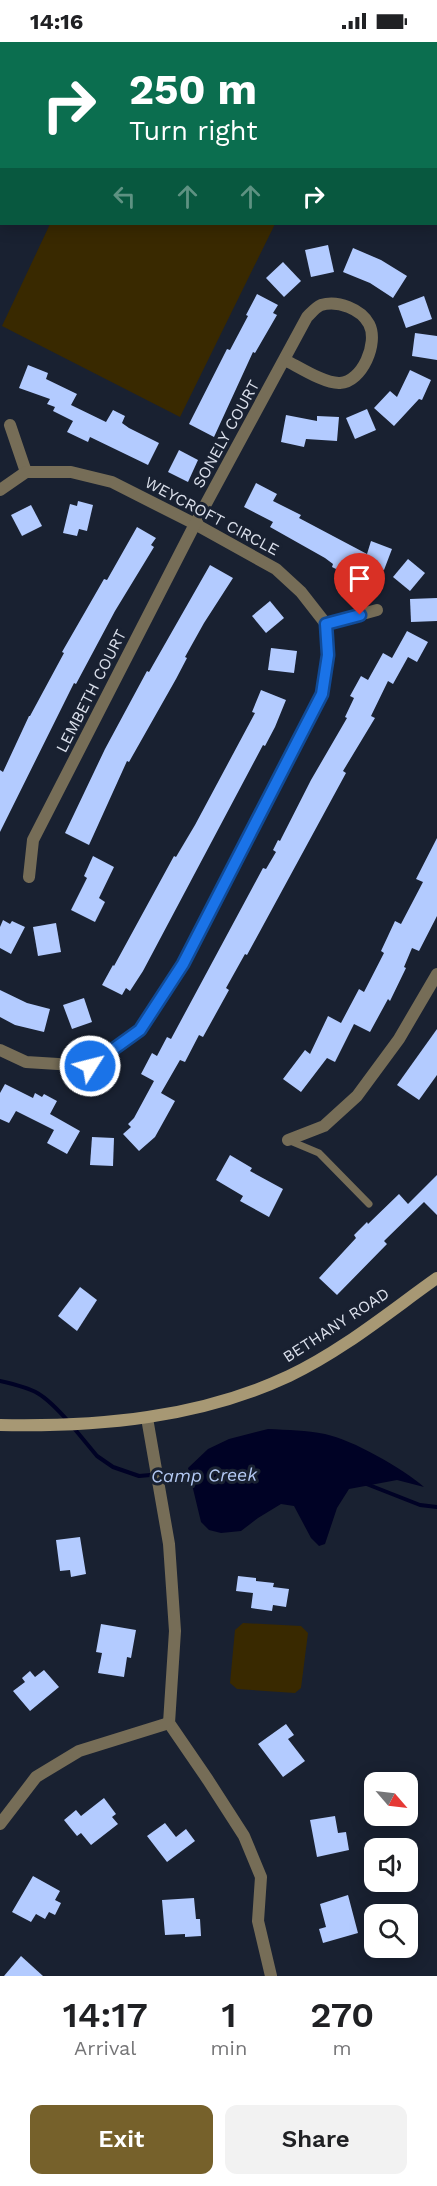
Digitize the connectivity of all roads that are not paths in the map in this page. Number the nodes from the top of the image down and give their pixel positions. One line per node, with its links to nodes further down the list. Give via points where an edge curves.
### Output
1 (285, 360): 1 (street, SONELY COURT, via 307,316 320,305 339,303 356,311 369,324 372,340 367,359 356,376 342,383 330,382); 5 (street, SONELY COURT)
2 (10, 425): 3 (street)
3 (26, 472): 4 (street); 5 (street, WEYCROFT CIRCLE, via 71,472 112,482)
4 (0, 490)
5 (195, 524): 7 (street, WEYCROFT CIRCLE, via 276,569 301,592); 8 (street, LEMBETH COURT, via 33,840)
6 (377, 610): 7 (street)
7 (326, 624): 10 (street, via 328,655 322,694 183,964 140,1030 90,1066 26,1062)
8 (30, 877)
9 (437, 974): 11 (street, via 399,1039 357,1096 324,1126)
10 (0, 1050)
11 (288, 1140): 12 (lane, via 319,1153)
12 (369, 1204)
13 (437, 1278): 14 (street, BETHANY ROAD, via 338,1348 290,1375 245,1394)
14 (147, 1418): 15 (street, BETHANY ROAD, via 101,1424); 16 (street, via 169,1544 175,1620)
15 (0, 1425)
16 (169, 1723): 17 (street, via 79,1751 36,1777); 18 (street, via 244,1836 261,1877 258,1922)
17 (0, 1824)
18 (271, 1976)

